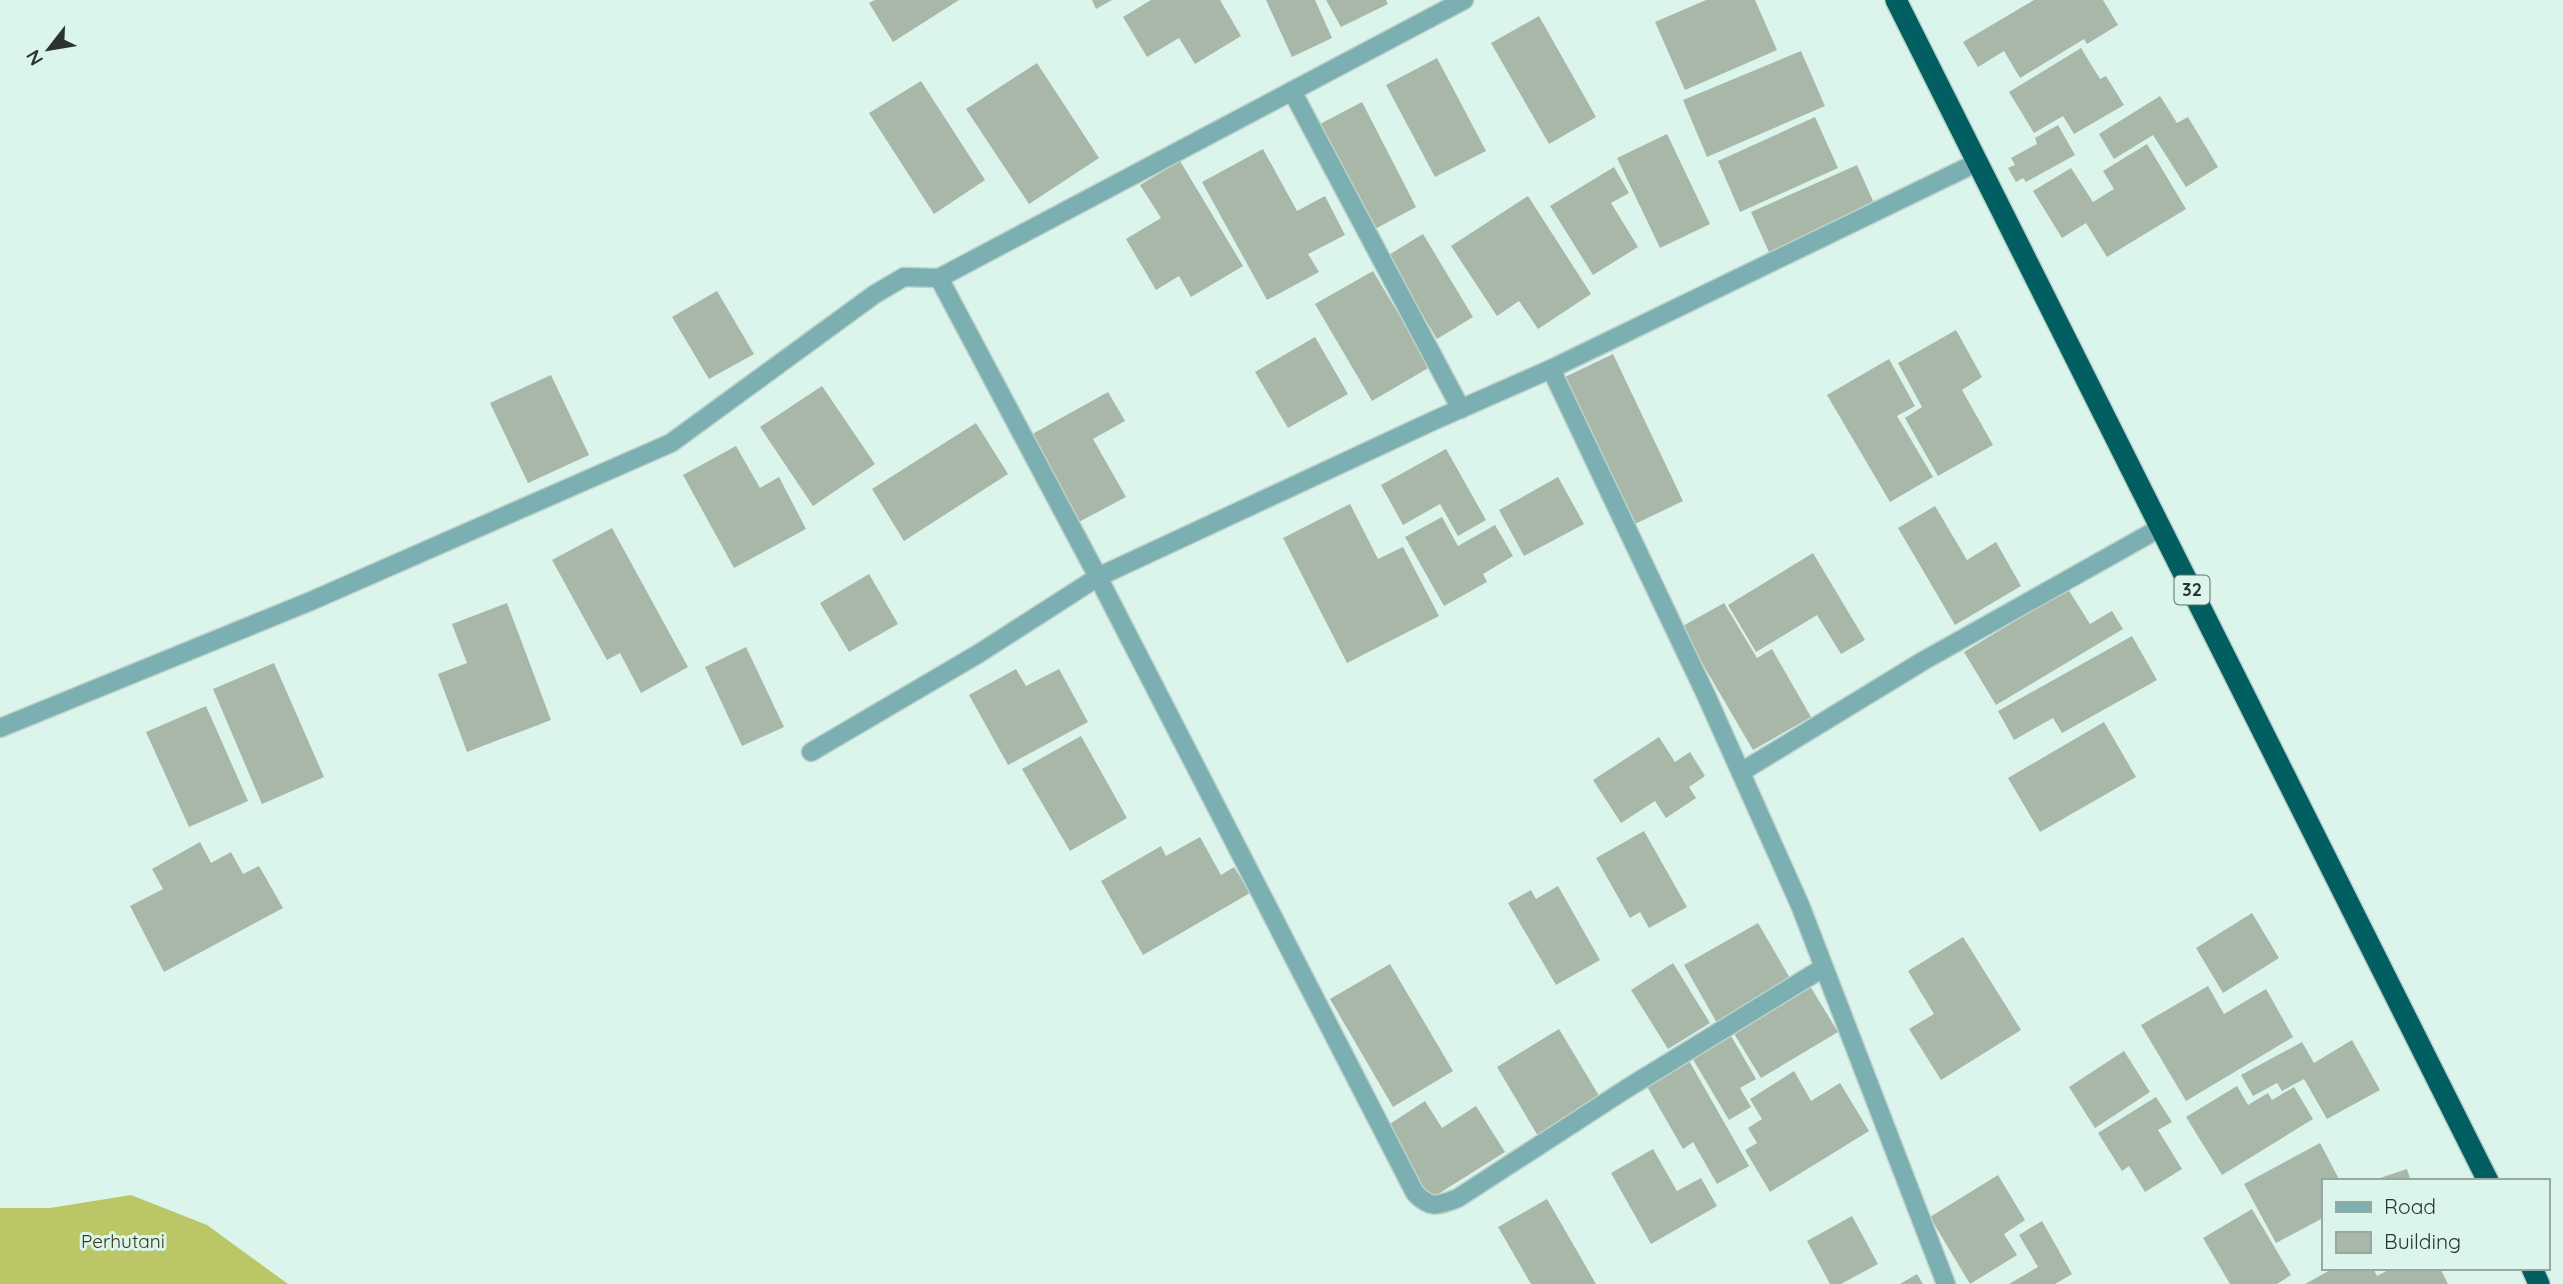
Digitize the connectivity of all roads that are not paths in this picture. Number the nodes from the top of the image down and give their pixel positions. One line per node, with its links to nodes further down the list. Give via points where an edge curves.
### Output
1 (1464, 0): 3 (street)
2 (1896, 0): 4 (highway, 32)
3 (1292, 91): 5 (street); 7 (street)
4 (1978, 162): 6 (street); 8 (highway, 32)
5 (939, 278): 9 (street); 10 (street, via 904,277 875,294 671,443 311,601)
6 (1551, 369): 7 (street); 12 (street)
7 (1461, 409): 9 (street)
8 (2160, 528): 12 (street, via 1923,661); 14 (highway, 32)
9 (1098, 577): 11 (street); 13 (street, via 1366,1100 1423,1202 1437,1206 1458,1198)
10 (0, 728)
11 (811, 752)
12 (1741, 772): 13 (street)
13 (1823, 968): 15 (street)
14 (2487, 1179)
15 (1946, 1284)

